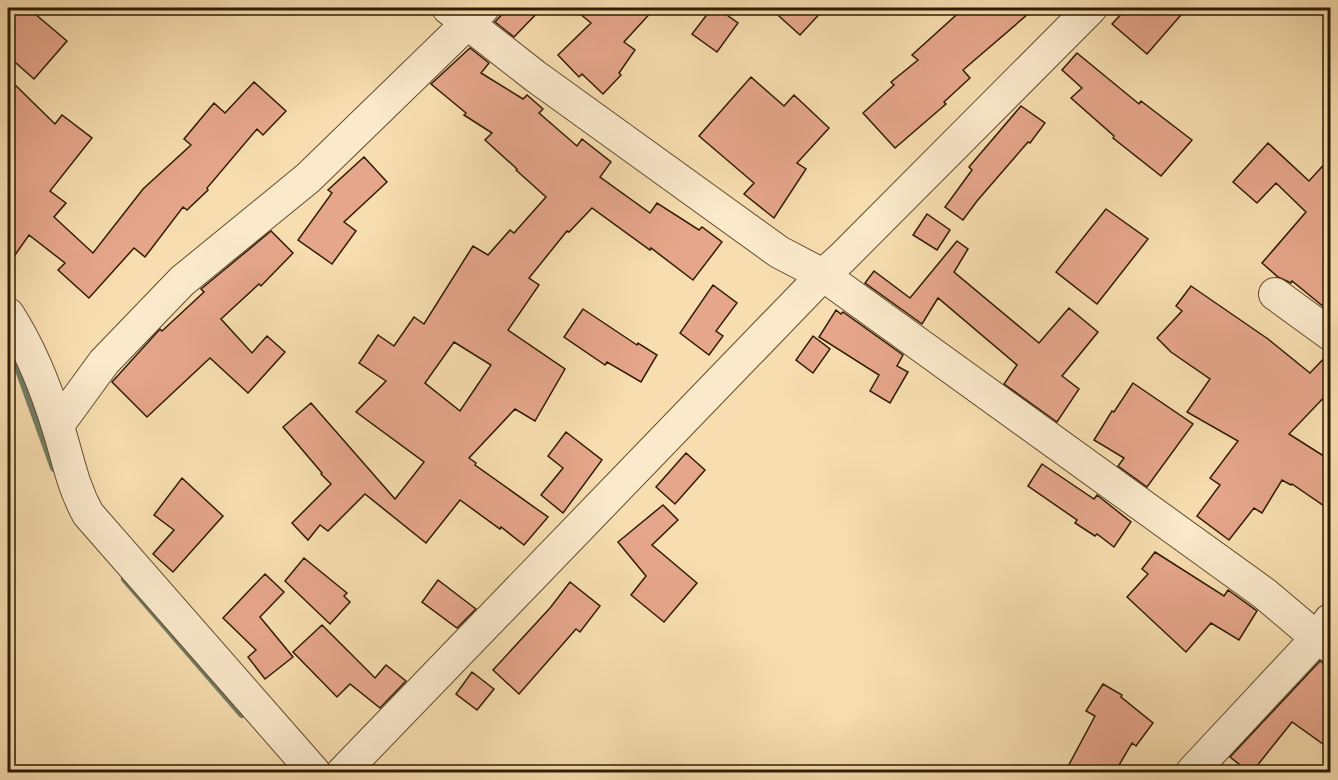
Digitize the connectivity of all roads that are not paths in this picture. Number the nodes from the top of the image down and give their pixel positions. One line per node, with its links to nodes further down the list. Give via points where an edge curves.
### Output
1 (1091, 8): 3 (street)
2 (467, 12): 3 (street, via 535,76 779,252); 7 (street, via 308,178 182,281 104,363)
3 (823, 276): 8 (street); 10 (street)
4 (1275, 294): 6 (street)
5 (8, 314): 7 (street, via 24,339)
6 (1330, 334)
7 (58, 425): 9 (street, via 76,492 88,514)
8 (1326, 635): 11 (street)
9 (315, 772)
10 (343, 772)
11 (1192, 772)

